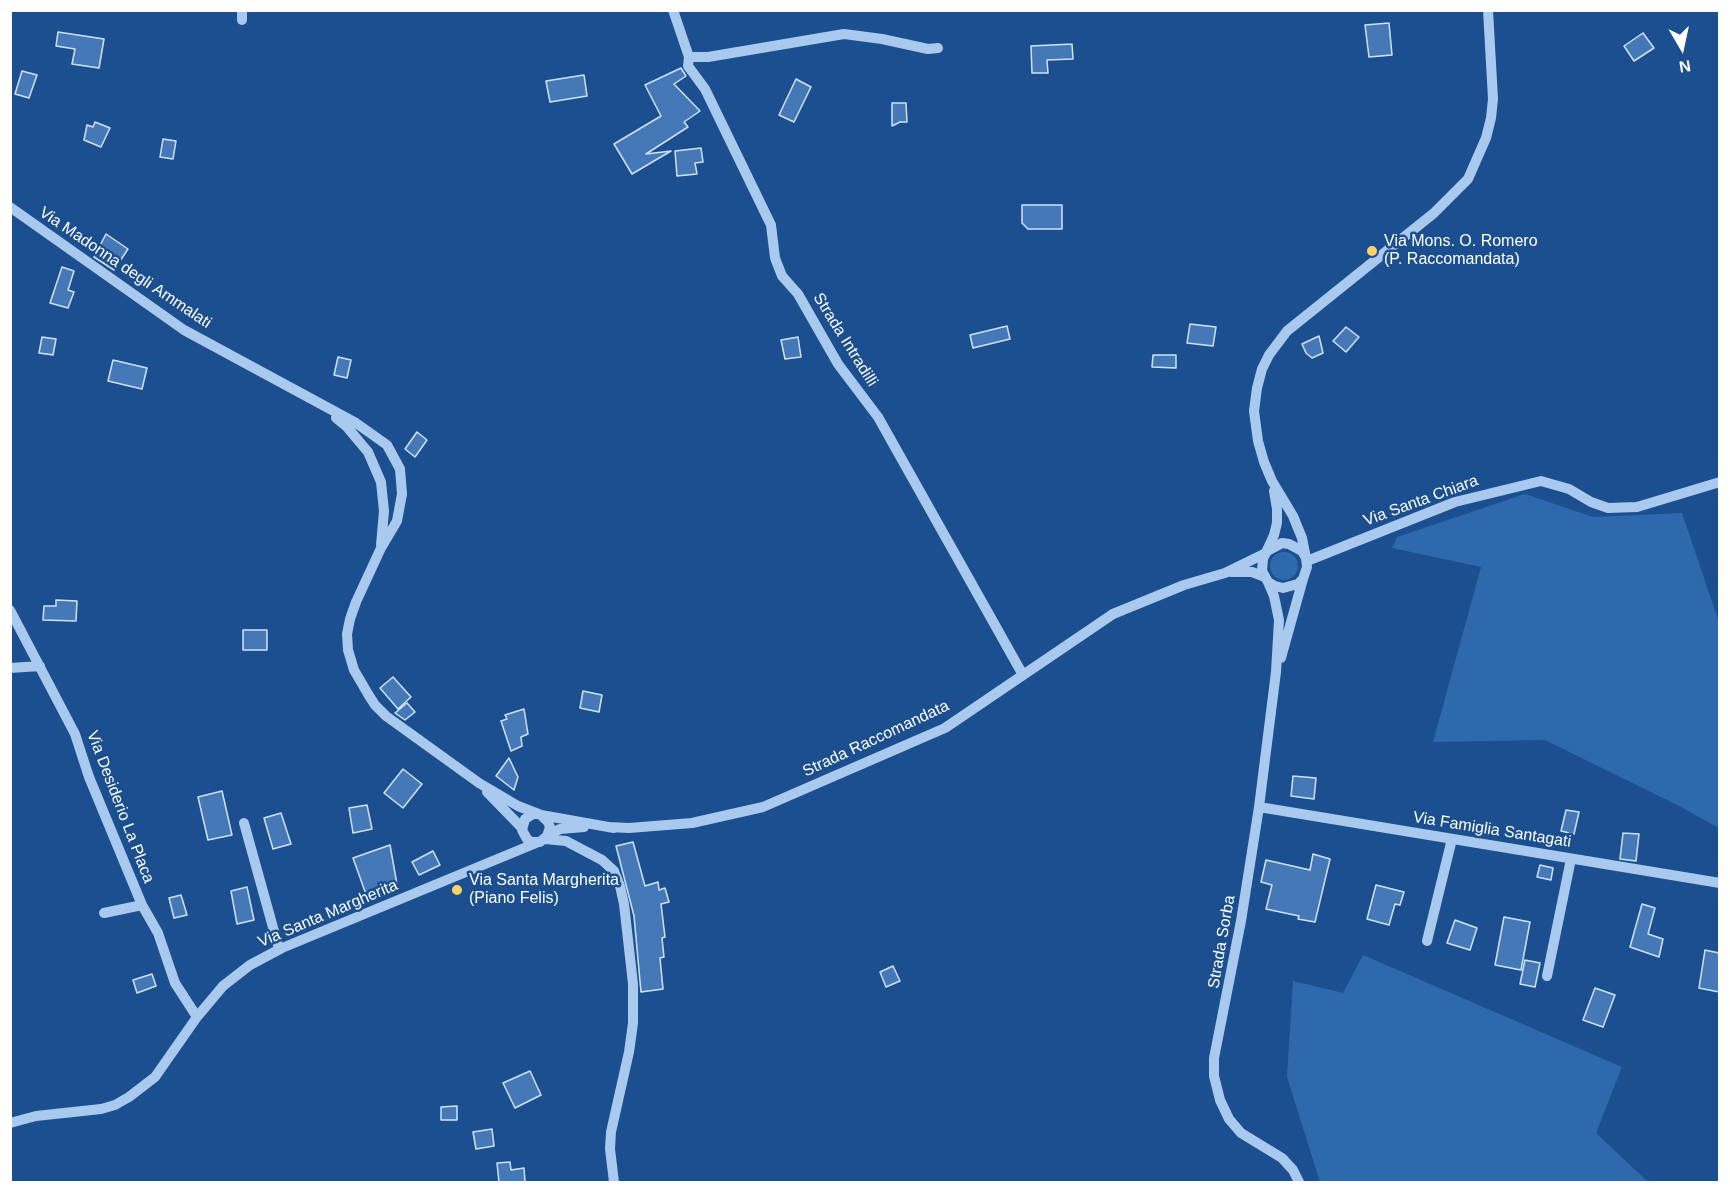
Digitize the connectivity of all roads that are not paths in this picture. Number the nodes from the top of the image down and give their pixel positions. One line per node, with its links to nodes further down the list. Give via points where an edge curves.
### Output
1 (673, 10): 4 (street, Strada Intradilli)
2 (1488, 10): 7 (street, via 1491,118 1468,179 1434,213 1287,331 1262,369 1254,411 1258,441)
3 (938, 48): 4 (street, via 844,34)
4 (689, 57): 19 (street, Strada Intradilli, via 688,66 705,89 771,225 775,258 782,276 798,294 838,364 878,417)
5 (10, 207): 6 (street, Via Madonna degli Ammalati, via 184,330)
6 (318, 403): 9 (street, via 347,427 368,452 381,482); 9 (street, via 387,445 400,469 402,494 397,521)
7 (1272, 482): 10 (street, via 1277,523); 11 (street, via 1293,516)
8 (1719, 482): 11 (street, Via Santa Chiara, via 1637,507 1608,508 1569,489 1541,481 1455,502)
9 (381, 548): 20 (street, via 350,619 348,650 354,670 386,716)
10 (1267, 551): 11 (street, via 1289,543 1297,546); 12 (street); 13 (street, via 1262,565)
11 (1306, 559): 14 (street)
12 (1225, 573): 13 (street, via 1252,572); 19 (street, Strada Raccomandata, via 1113,614)
13 (1266, 579): 14 (street, via 1282,588); 18 (street, via 1278,620)
14 (1303, 579): 18 (street)
15 (10, 610): 16 (street, Via Desiderio La Placa)
16 (40, 666): 17 (street); 31 (street, Via Desiderio La Placa, via 75,734)
17 (10, 668)
18 (1276, 672): 21 (street, Strada Sorba)
19 (1023, 675): 24 (street, Strada Raccomandata, via 945,728 763,807 692,823)
20 (478, 783): 22 (street); 25 (street)
21 (1259, 807): 27 (street, Via Famiglia Santagati); 39 (street, Strada Sorba, via 1214,1076 1229,1119 1241,1133 1282,1158)
22 (539, 815): 24 (street); 25 (street, via 529,816); 26 (street, via 550,827)
23 (244, 823): 34 (street)
24 (614, 828): 26 (street, Via Santa Margherita, via 571,827)
25 (522, 829): 26 (street, via 527,839); 28 (street, via 514,846)
26 (544, 839): 28 (street, Via Santa Margherita); 38 (street, via 566,841 602,860 614,871 624,904 633,1023 611,1131)
27 (1452, 839): 29 (street, Via Famiglia Santagati); 33 (street)
28 (500, 858): 34 (street, Via Santa Margherita)
29 (1571, 859): 30 (street, Via Famiglia Santagati); 35 (street)
30 (1719, 883)
31 (142, 905): 32 (street); 36 (street, Via Desiderio La Placa, via 158,933 175,983)
32 (104, 913)
33 (1427, 941)
34 (279, 949): 36 (street, Via Santa Margherita, via 223,986)
35 (1547, 976)
36 (197, 1017): 37 (street, Via Santa Margherita, via 155,1077 115,1105)
37 (10, 1123)
38 (614, 1182)
39 (1299, 1182)

